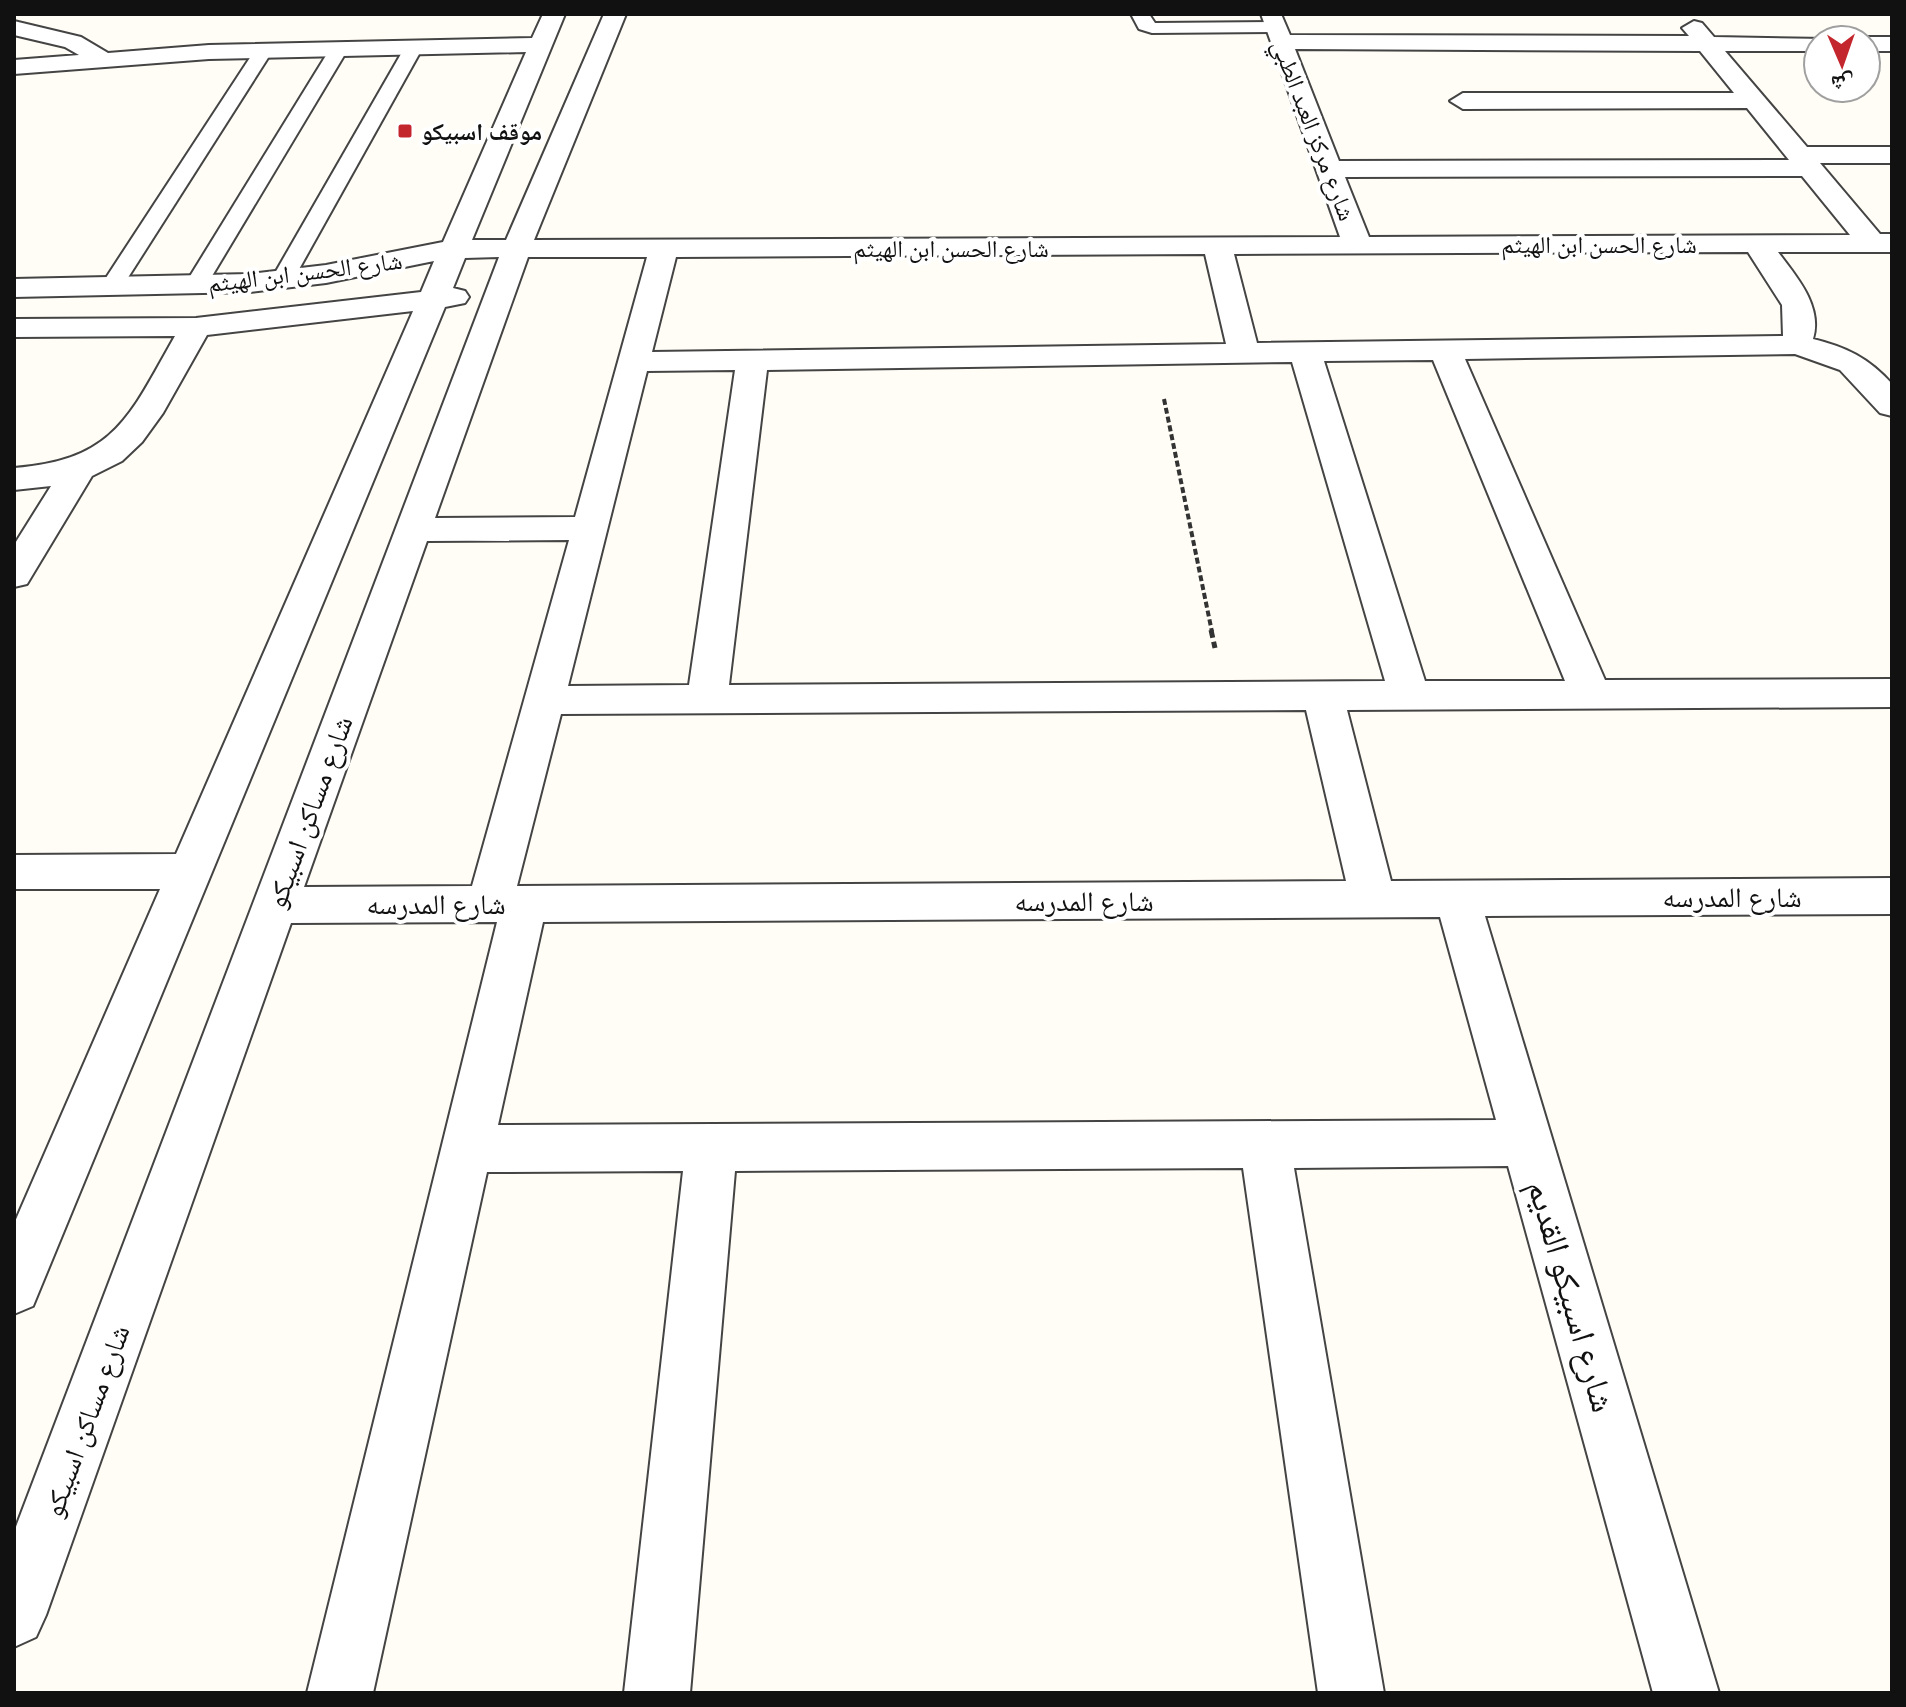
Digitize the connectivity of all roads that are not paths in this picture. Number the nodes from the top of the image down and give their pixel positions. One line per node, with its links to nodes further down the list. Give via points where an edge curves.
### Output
1 (615, 14): 27 (street, شارع مساكن اسبيكو)
2 (1140, 14): 5 (lane, via 1152,28)
3 (1683, 14): 9 (street)
4 (14, 28): 13 (street, via 73,42)
5 (1275, 28): 7 (street); 19 (street, شارع مركز العبد الطبي)
6 (547, 29): 10 (street); 25 (street)
7 (1432, 43): 9 (street); 16 (street)
8 (1802, 44): 9 (street)
9 (1708, 45): 15 (street)
10 (414, 47): 11 (street); 28 (lane)
11 (339, 49): 12 (street); 29 (lane)
12 (264, 50): 13 (street); 30 (lane)
13 (107, 60): 14 (street)
14 (14, 67)
15 (1754, 100): 16 (street); 18 (street)
16 (1463, 101): 20 (street)
17 (1892, 155): 18 (street)
18 (1805, 162): 20 (street); 21 (street)
19 (1329, 169): 20 (street); 24 (street, شارع مركز العبد الطبي)
20 (1499, 169)
21 (1882, 243): 22 (street, شارع الحسن ابن الهيثم)
22 (1757, 244): 24 (street, شارع الحسن ابن الهيثم); 36 (street, via 1802,316 1803,331)
23 (1217, 246): 24 (street, شارع الحسن ابن الهيثم); 26 (street, شارع الحسن ابن الهيثم); 39 (street)
24 (1358, 246)
25 (452, 249): 27 (street, شارع الحسن ابن الهيثم); 28 (street, شارع الحسن ابن الهيثم); 33 (street)
26 (664, 249): 27 (street, شارع الحسن ابن الهيثم); 41 (street)
27 (516, 250): 32 (street, شارع مساكن اسبيكو)
28 (282, 280): 29 (street, شارع الحسن ابن الهيثم)
29 (195, 286): 30 (street, شارع الحسن ابن الهيثم)
30 (111, 287): 31 (street, شارع الحسن ابن الهيثم)
31 (14, 288)
32 (502, 289): 33 (street, شارع الحسن ابن الهيثم); 46 (street, شارع مساكن اسبيكو)
33 (431, 301): 34 (street, شارع الحسن ابن الهيثم); 54 (street)
34 (196, 327): 35 (street, شارع الحسن ابن الهيثم); 43 (street, via 133,435 111,454)
35 (14, 328)
36 (1795, 345): 37 (street); 42 (street, via 1853,361)
37 (1445, 350): 38 (street); 49 (street)
38 (1305, 352): 39 (street); 50 (street)
39 (1244, 353): 40 (street)
40 (752, 360): 41 (street); 52 (street)
41 (633, 362): 45 (street)
42 (1892, 406)
43 (78, 470): 44 (street); 47 (street)
44 (14, 479)
45 (589, 528): 46 (street); 53 (street)
46 (413, 530): 60 (street, شارع مساكن اسبيكو)
47 (14, 575)
48 (1892, 693): 49 (street)
49 (1591, 694): 50 (street)
50 (1409, 695): 51 (street)
51 (1323, 696): 52 (street); 58 (street)
52 (707, 699): 53 (street)
53 (544, 700): 59 (street)
54 (190, 871): 55 (street); 65 (street)
55 (14, 872)
56 (1892, 896): 57 (street, شارع المدرسه)
57 (1457, 898): 58 (street, شارع المدرسه); 61 (street, شارع اسبيكو القديم)
58 (1373, 899): 59 (street, شارع المدرسه)
59 (507, 904): 60 (street, شارع المدرسه); 64 (street)
60 (275, 905): 66 (street, شارع مساكن اسبيكو)
61 (1528, 1143): 62 (street); 70 (street, شارع اسبيكو القديم)
62 (1265, 1145): 63 (street); 69 (street)
63 (711, 1148): 64 (street); 68 (street)
64 (467, 1149): 67 (street)
65 (14, 1287)
66 (14, 1615)
67 (340, 1693)
68 (657, 1693)
69 (1351, 1693)
70 (1686, 1693)

